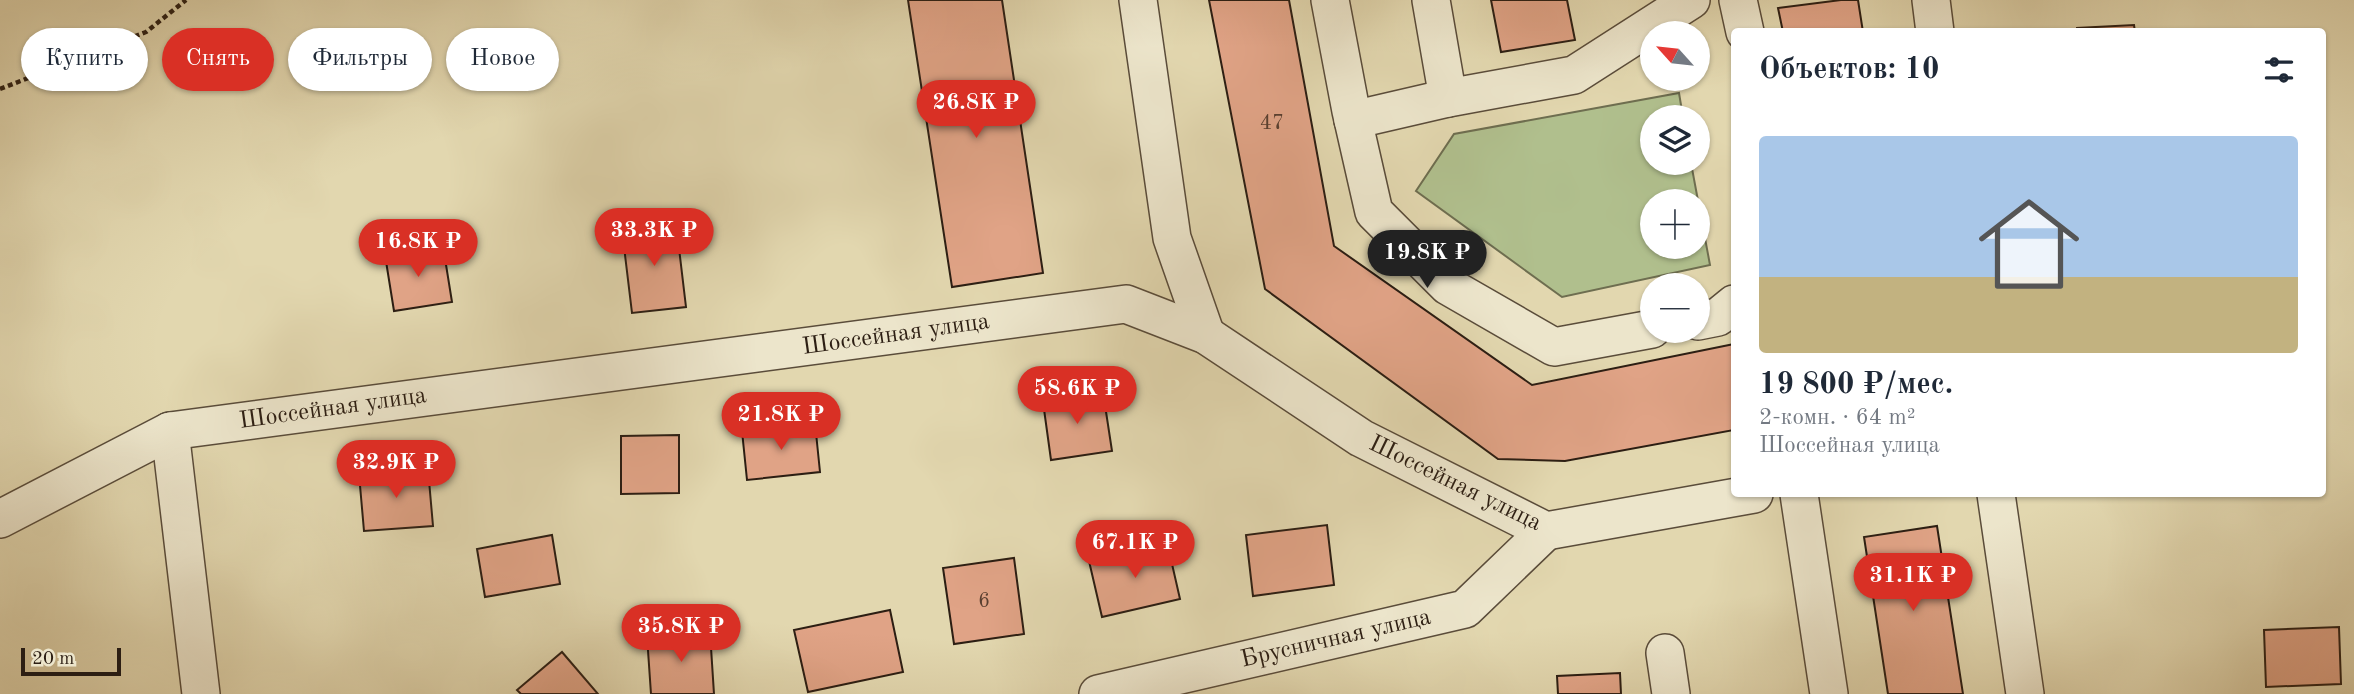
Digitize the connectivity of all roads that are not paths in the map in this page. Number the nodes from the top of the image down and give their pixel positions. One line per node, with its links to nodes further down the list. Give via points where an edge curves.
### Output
1 (1138, 0): 14 (street, via 1172,238)
2 (1331, 0): 10 (street)
3 (1431, 0): 9 (street)
4 (1691, 0): 9 (street, via 1574,75)
5 (1738, 0): 7 (street)
6 (1931, 0): 8 (street)
7 (1744, 28)
8 (1934, 28)
9 (1448, 98): 10 (street)
10 (1353, 120): 13 (street, via 1374,212 1448,286 1554,348)
11 (1731, 306): 12 (street)
12 (1710, 319)
13 (1640, 331)
14 (1206, 335): 15 (street, Шоссейная улица, via 1126,304); 20 (street, Шоссейная улица, via 1361,438)
15 (170, 431): 19 (street, Шоссейная улица); 22 (street)
16 (1737, 497): 20 (street, Шоссейная улица)
17 (1798, 497): 25 (street)
18 (1996, 497): 26 (street)
19 (0, 519)
20 (1546, 531): 23 (street, Брусничная улица, via 1465,609)
21 (1665, 653): 24 (street)
22 (201, 694)
23 (1098, 694)
24 (1671, 694)
25 (1829, 694)
26 (2025, 694)

